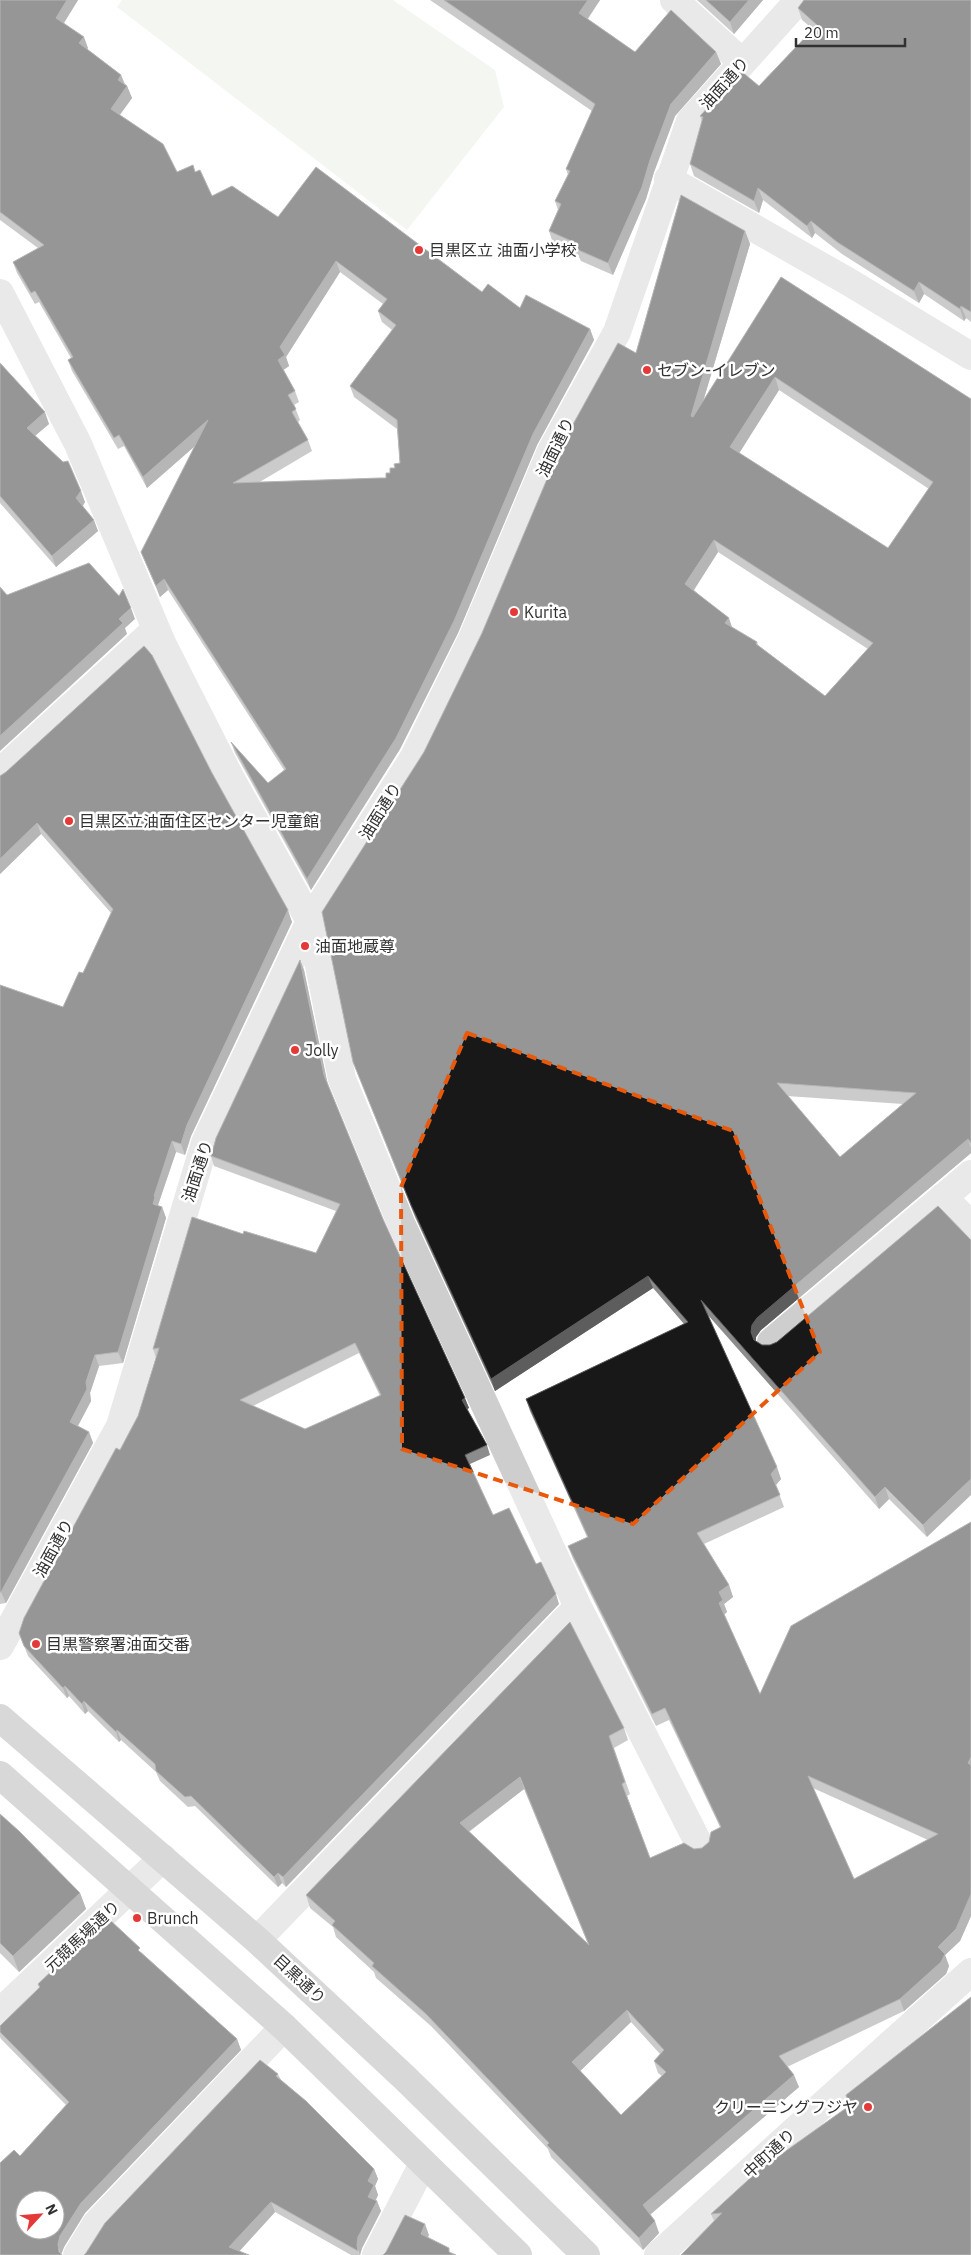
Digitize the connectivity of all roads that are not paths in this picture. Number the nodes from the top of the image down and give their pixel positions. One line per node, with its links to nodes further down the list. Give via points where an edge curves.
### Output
1 (674, 0): 3 (street)
2 (799, 0): 3 (street, 油面通り)
3 (742, 62): 4 (street, 油面通り, via 690,121)
4 (668, 178): 6 (street); 9 (street, 油面通り, via 617,332 551,451 472,640 414,757)
5 (0, 293): 7 (street, via 78,444)
6 (971, 356)
7 (155, 630): 8 (street); 9 (street, via 230,777)
8 (0, 772)
9 (310, 921): 14 (street, via 342,1079 401,1222); 15 (street, 油面通り, via 205,1143 120,1426)
10 (971, 1174): 11 (street)
11 (944, 1197): 12 (street); 13 (street)
12 (971, 1225)
13 (772, 1342)
14 (578, 1607): 18 (street); 21 (street)
15 (0, 1646)
16 (0, 1718): 19 (main road, 目黒通り)
17 (0, 1775): 20 (main road)
18 (700, 1846)
19 (163, 1858): 20 (street, 元競馬場通り); 21 (main road, 目黒通り)
20 (131, 1890): 23 (street, 元競馬場通り); 24 (main road)
21 (257, 1940): 29 (main road, 目黒通り, via 405,2078)
22 (971, 1972): 30 (street, 中町通り)
23 (0, 2012)
24 (284, 2027): 25 (main road); 26 (street, via 96,2224)
25 (423, 2164): 27 (street); 28 (main road)
26 (77, 2255)
27 (376, 2255)
28 (518, 2255)
29 (586, 2255)
30 (658, 2255)

